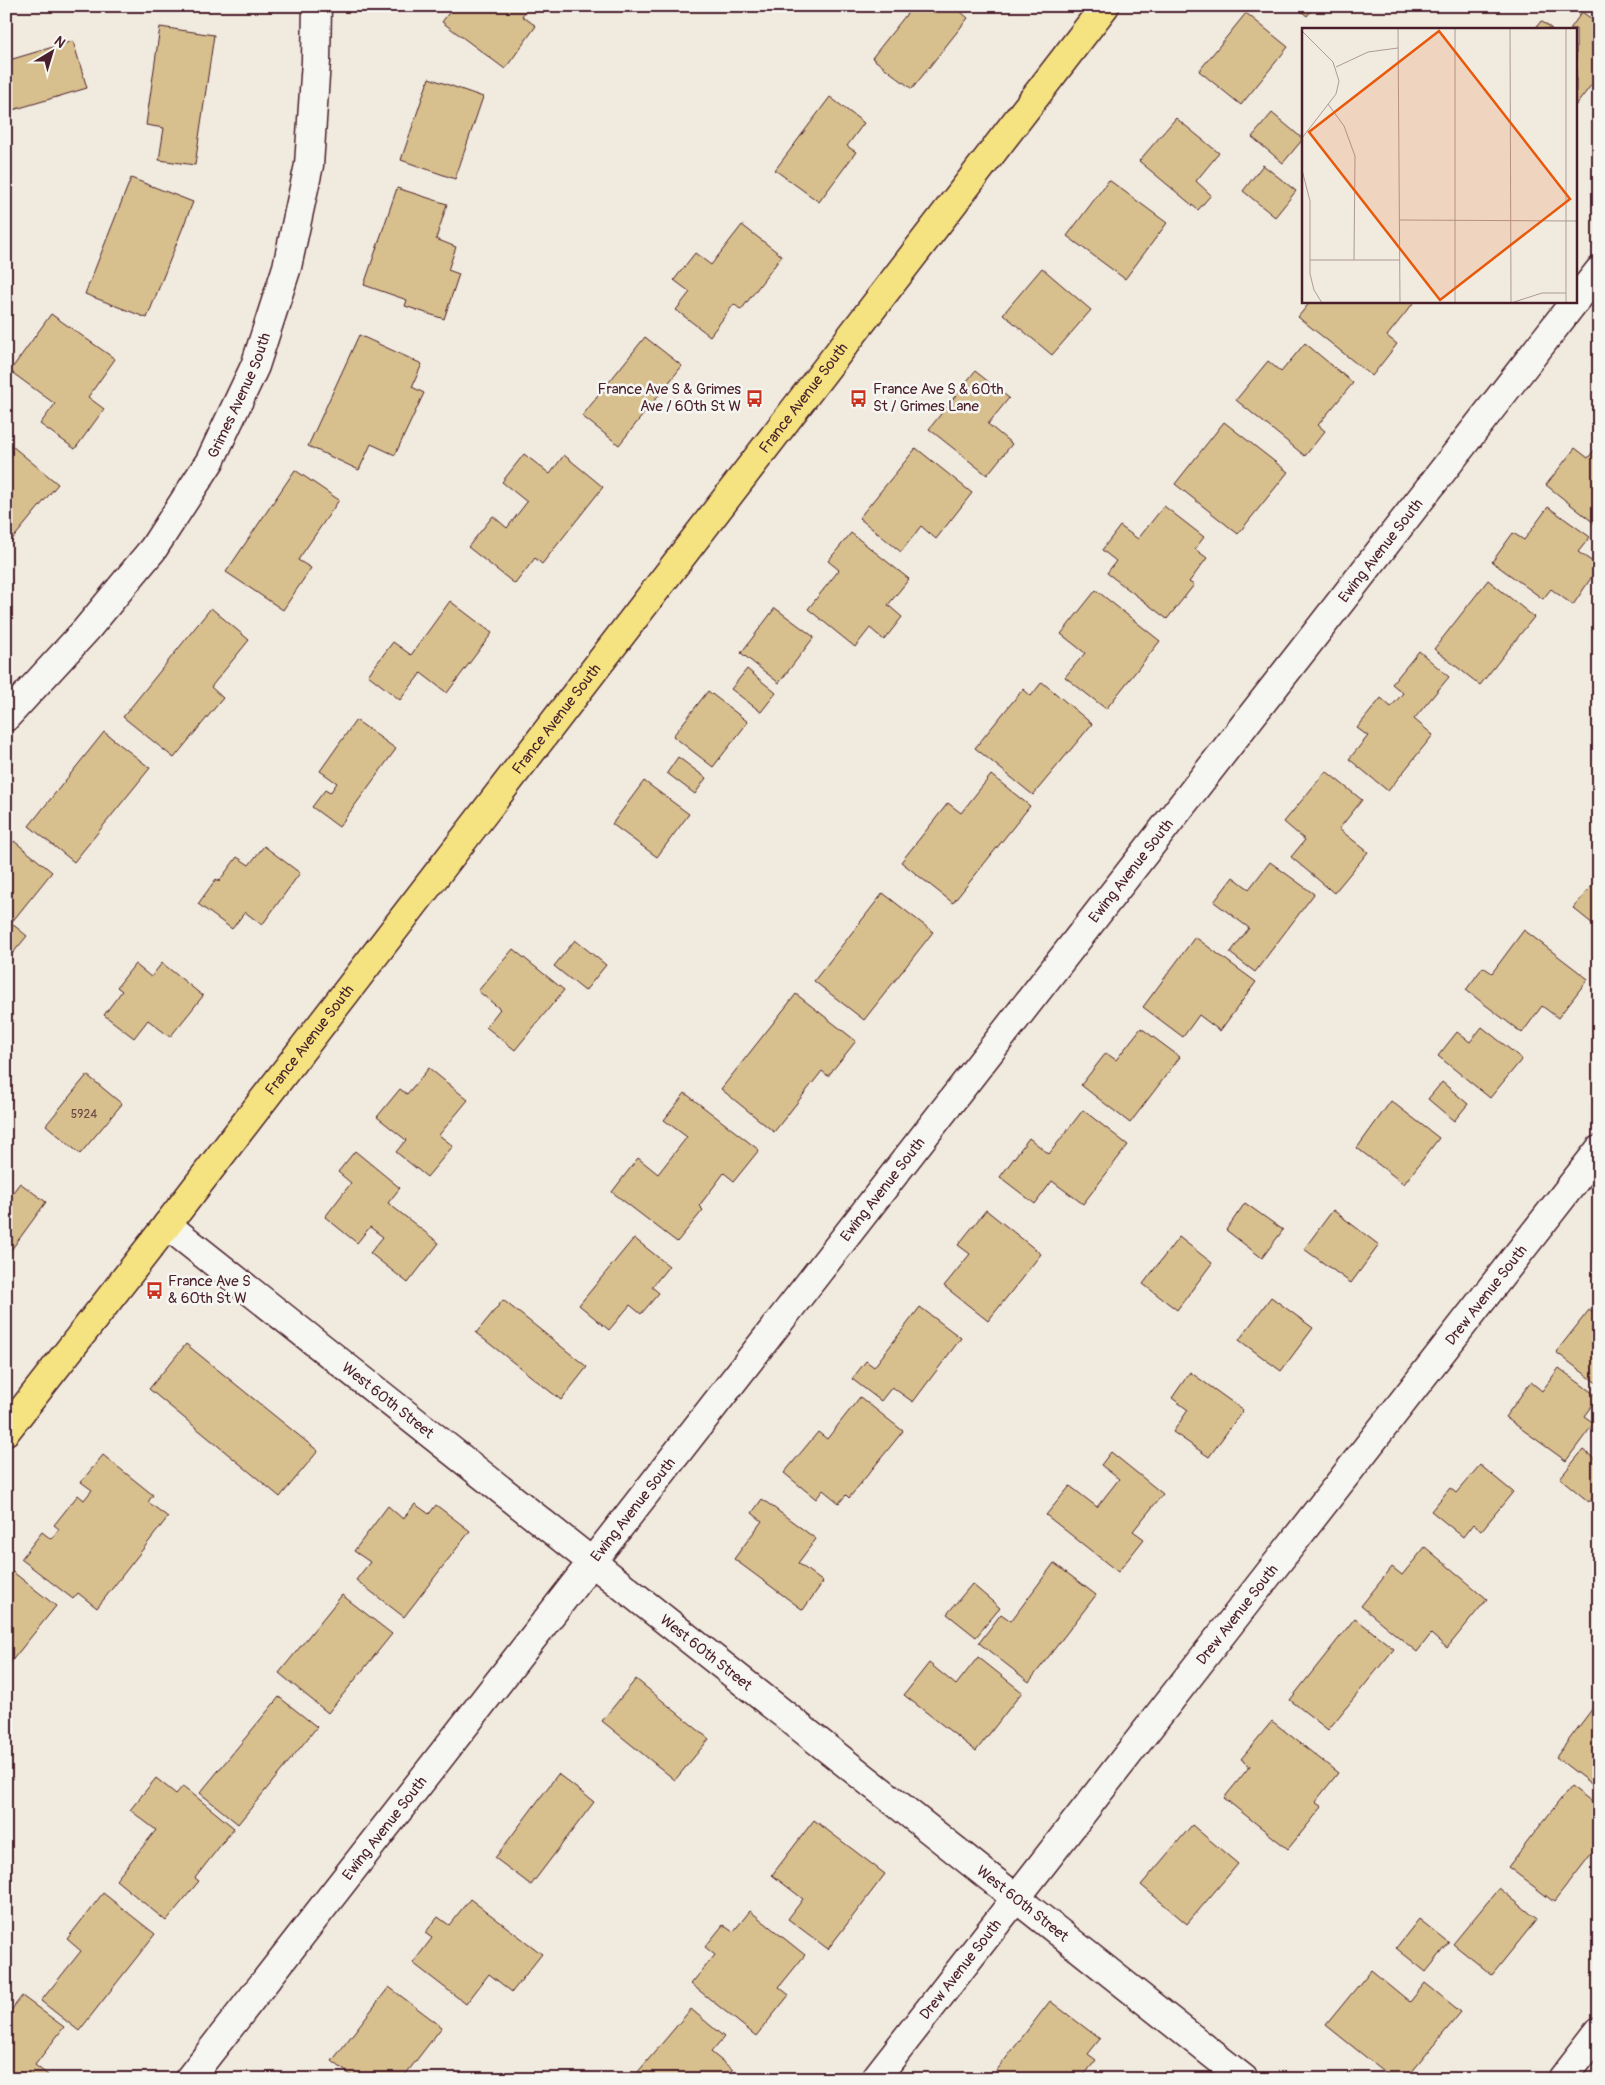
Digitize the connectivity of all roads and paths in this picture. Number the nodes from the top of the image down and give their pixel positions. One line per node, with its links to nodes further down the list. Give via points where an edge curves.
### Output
1 (317, 6): 6 (street, Grimes Avenue South, via 309,166 287,266 255,366 210,460 154,549 86,630)
2 (1105, 6): 8 (main road, France Avenue South)
3 (1599, 271): 4 (street, Ewing Avenue South)
4 (1578, 298)
5 (1575, 302): 10 (street, Ewing Avenue South)
6 (6, 717)
7 (1599, 1150): 11 (street, Drew Avenue South)
8 (168, 1225): 9 (main road, France Avenue South); 10 (street, West 60th Street)
9 (6, 1431)
10 (592, 1562): 11 (street, West 60th Street); 13 (street, Ewing Avenue South)
11 (1016, 1898): 14 (street, Drew Avenue South); 15 (street, West 60th Street)
12 (1599, 2032): 16 (street)
13 (189, 2079)
14 (875, 2079)
15 (1244, 2079)
16 (1562, 2079)

